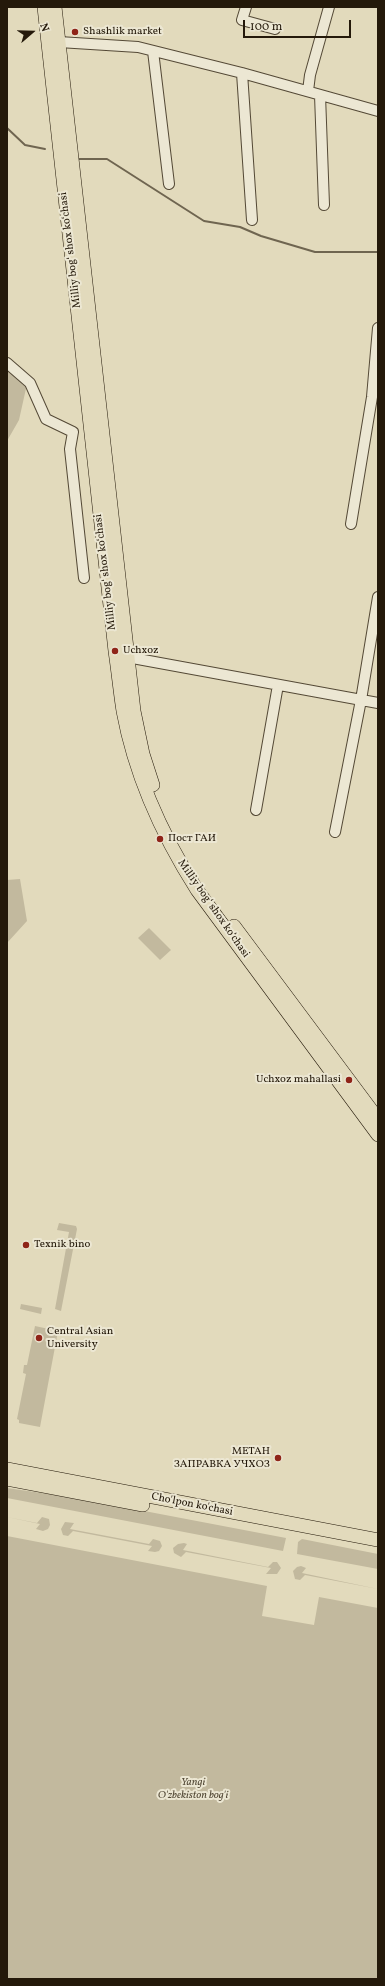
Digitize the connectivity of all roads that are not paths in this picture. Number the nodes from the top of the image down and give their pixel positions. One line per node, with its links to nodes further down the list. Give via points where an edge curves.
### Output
1 (44, 7): 12 (main road, Milliy bog‘ shox ko‘chasi)
2 (55, 7): 6 (main road, Milliy bog‘ shox ko‘chasi)
3 (246, 7): 5 (street, via 242,20)
4 (327, 8): 9 (street)
5 (275, 29)
6 (59, 42): 7 (street); 12 (main road, Milliy bog‘ shox ko‘chasi)
7 (153, 51): 8 (street); 13 (street)
8 (242, 73): 9 (street); 16 (street)
9 (308, 91): 10 (street)
10 (320, 94): 11 (street); 14 (street)
11 (378, 111)
12 (61, 112): 15 (main road, Milliy bog‘ shox ko‘chasi)
13 (169, 184)
14 (324, 205)
15 (73, 219): 20 (main road, Milliy bog‘ shox ko‘chasi); 22 (main road, Milliy bog‘ shox ko‘chasi)
16 (252, 220)
17 (378, 328): 21 (street, via 372,397)
18 (7, 363): 19 (street, via 30,383 46,419)
19 (73, 432): 20 (street); 23 (street, via 70,449)
20 (90, 433): 22 (main road, Milliy bog‘ shox ko‘chasi)
21 (351, 524)
22 (109, 544): 25 (main road, Milliy bog‘ shox ko‘chasi); 32 (main road, Milliy bog‘ shox ko‘chasi, via 123,711 134,756 159,823 177,858 208,905)
23 (84, 578)
24 (378, 597): 27 (street)
25 (127, 657): 26 (street); 31 (main road, Milliy bog‘ shox ko‘chasi, via 143,754 157,796 182,850 222,909)
26 (278, 685): 27 (street); 29 (street)
27 (361, 700): 28 (street); 30 (street)
28 (378, 703)
29 (256, 810)
30 (335, 832)
31 (378, 1119)
32 (377, 1133)
33 (7, 1469): 35 (main road, Cho'lpon ko'chasi)
34 (7, 1479): 36 (main road, Cho'lpon ko'chasi)
35 (378, 1540)
36 (378, 1549)

